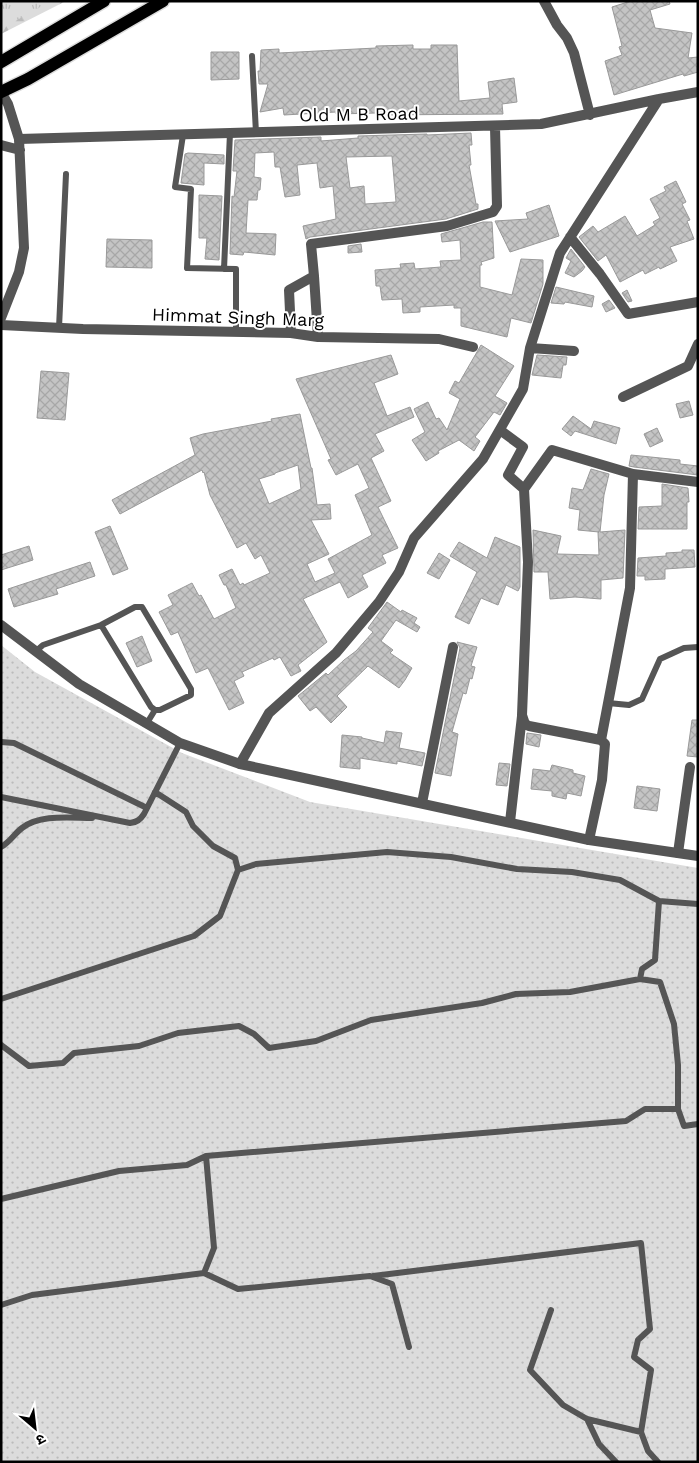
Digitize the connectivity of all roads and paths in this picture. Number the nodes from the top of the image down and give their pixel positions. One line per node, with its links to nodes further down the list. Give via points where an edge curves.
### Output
1 (104, 1): 5 (main road)
2 (162, 1): 6 (main road)
3 (544, 1): 9 (street, via 574,52)
4 (252, 56): 11 (lane)
5 (1, 62)
6 (1, 92): 14 (street)
7 (698, 92): 8 (street, Old M B Road)
8 (659, 99): 9 (street, Old M B Road); 18 (street)
9 (590, 115): 10 (street, Old M B Road, via 541,124)
10 (495, 127): 11 (street, Old M B Road); 20 (street, via 497,206 493,212 447,226 311,244)
11 (256, 133): 12 (street, Old M B Road)
12 (230, 134): 13 (street, Old M B Road); 19 (lane)
13 (183, 135): 14 (street, Old M B Road); 19 (lane, via 175,187 191,190 187,268)
14 (19, 139): 16 (street)
15 (1, 145): 16 (street)
16 (20, 150): 22 (street, via 24,248 19,272)
17 (66, 174): 24 (lane)
18 (570, 237): 21 (street, via 628,314); 30 (street, via 560,253)
19 (224, 269): 25 (lane, via 236,269)
20 (314, 276): 26 (street, via 289,290); 27 (street)
21 (698, 302)
22 (1, 318)
23 (1, 325): 24 (street, Himmat Singh Marg)
24 (59, 328): 25 (street, Himmat Singh Marg)
25 (236, 332): 26 (street, Himmat Singh Marg)
26 (291, 333): 27 (street, Himmat Singh Marg)
27 (318, 337): 29 (street, Himmat Singh Marg, via 439,339)
28 (698, 344): 32 (street, via 688,366)
29 (473, 347)
30 (530, 348): 31 (street); 33 (street, via 523,388)
31 (574, 351)
32 (622, 397)
33 (500, 430): 36 (street, via 522,447 508,475); 49 (street, via 483,459 414,538 399,572 380,602 336,653 269,713)
34 (634, 474): 35 (street); 36 (street, via 552,450); 42 (street, via 630,588)
35 (698, 482)
36 (524, 489): 44 (street, via 528,562)
37 (1, 625): 41 (street)
38 (101, 625): 41 (lane, via 43,645); 43 (lane, via 151,708); 43 (lane, via 135,607 142,607 191,689 190,695)
39 (698, 646): 42 (lane, via 684,648 660,659 642,699 629,706)
40 (453, 647): 53 (street)
41 (36, 651): 45 (street, via 79,684)
42 (608, 703): 46 (street)
43 (156, 710): 45 (lane)
44 (522, 716): 46 (street, via 529,726); 56 (street)
45 (147, 724): 48 (street)
46 (601, 740): 57 (street, via 606,747)
47 (1, 742): 54 (lane, via 14,743)
48 (180, 743): 49 (street); 51 (lane)
49 (240, 764): 53 (street)
50 (690, 767): 59 (street)
51 (155, 792): 54 (lane); 61 (lane, via 186,812 193,826 213,846 234,858)
52 (1, 797): 55 (lane)
53 (422, 803): 56 (street)
54 (147, 808): 55 (lane, via 141,819 130,823)
55 (103, 818): 58 (lane, via 41,819 22,828)
56 (510, 822): 57 (street)
57 (590, 840): 59 (street)
58 (1, 847)
59 (678, 853): 60 (street)
60 (698, 856)
61 (238, 870): 62 (lane, via 256,864 387,852 451,857 517,869 572,872 620,880); 65 (lane, via 220,916 194,936)
62 (659, 901): 63 (lane); 64 (lane, via 655,960 642,969)
63 (698, 904)
64 (640, 979): 66 (lane, via 570,992 516,994 482,1003 371,1020 316,1041 269,1048 239,1026 178,1033 139,1046 74,1053 63,1063 29,1066); 67 (lane, via 660,982 674,1024)
65 (1, 999)
66 (1, 1045)
67 (678, 1109): 68 (lane, via 684,1126); 69 (lane, via 645,1110 626,1121)
68 (698, 1124)
69 (206, 1156): 70 (lane, via 187,1165 119,1172); 71 (lane, via 214,1248)
70 (1, 1199)
71 (204, 1273): 72 (lane, via 238,1289); 73 (lane, via 32,1295)
72 (370, 1276): 75 (lane, via 392,1284); 77 (lane, via 641,1243 650,1329 638,1340 634,1357 651,1370)
73 (1, 1305)
74 (551, 1310): 76 (lane, via 530,1370 563,1406)
75 (409, 1347)
76 (588, 1419): 77 (lane); 78 (lane, via 599,1444)
77 (641, 1432): 79 (lane, via 648,1451)
78 (616, 1462)
79 (658, 1462)

